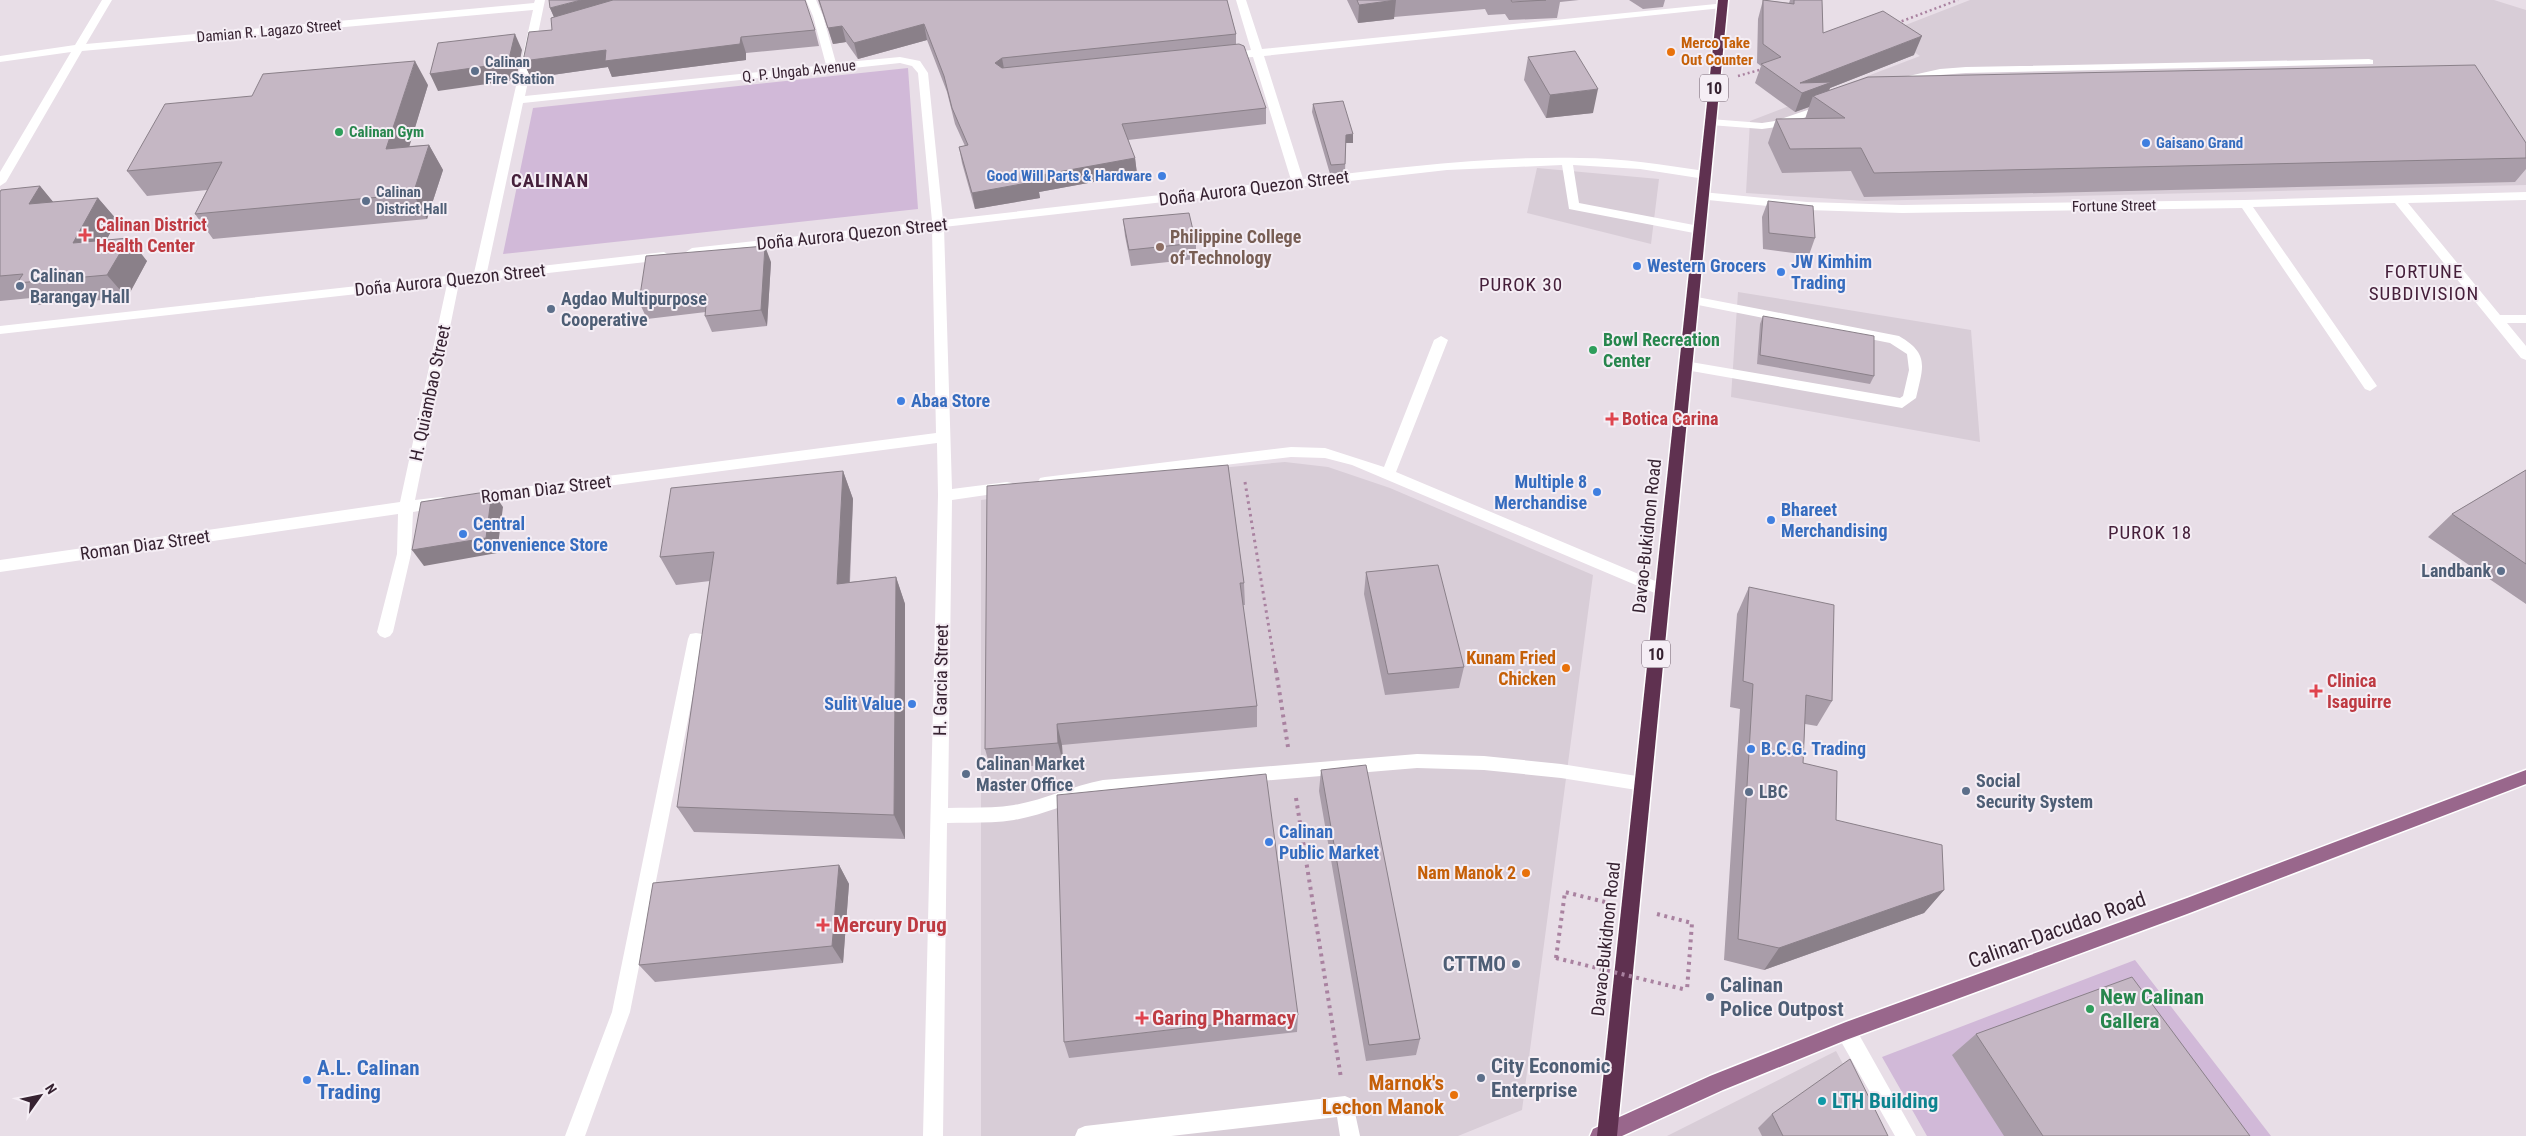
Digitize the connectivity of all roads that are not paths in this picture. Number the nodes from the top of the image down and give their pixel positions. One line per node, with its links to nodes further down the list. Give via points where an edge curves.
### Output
1 (107, 0): 6 (street)
2 (811, 0): 11 (street)
3 (1241, 0): 7 (street)
4 (1723, 2): 7 (street); 15 (highway, Davao-Bukidnon Road / 10)
5 (540, 3): 6 (street, Damian R. Lagazo Street); 13 (street, via 537,35)
6 (79, 48): 9 (street, Damian R. Lagazo Street); 18 (street)
7 (1258, 53): 8 (street); 19 (street)
8 (1219, 57)
9 (0, 59)
10 (2369, 62): 12 (street, via 1966,70 1919,75)
11 (832, 68): 13 (street, Q. P. Ungab Avenue); 24 (street, Q. P. Ungab Avenue, via 900,60 921,67)
12 (1887, 85)
13 (518, 100): 26 (street)
14 (1835, 104): 15 (street, via 1777,124 1746,127)
15 (1710, 122): 17 (highway, Davao-Bukidnon Road / 10)
16 (1567, 162): 17 (street, Doña Aurora Quezon Street, via 1640,165); 19 (street, Doña Aurora Quezon Street, via 1448,166); 25 (street, via 1572,206)
17 (1704, 175): 20 (highway, Davao-Bukidnon Road / 10)
18 (0, 182)
19 (1298, 183): 24 (street, Doña Aurora Quezon Street)
20 (1702, 196): 23 (street, Fortune Street, via 1851,209); 25 (highway, Davao-Bukidnon Road / 10)
21 (2526, 196): 22 (street, Fortune Street)
22 (2398, 199): 23 (street, Fortune Street); 29 (street)
23 (2245, 204): 35 (street)
24 (938, 225): 26 (street, Doña Aurora Quezon Street); 36 (street, H. Garcia Street)
25 (1699, 230): 28 (highway, Davao-Bukidnon Road / 10)
26 (480, 276): 27 (street, Doña Aurora Quezon Street)
27 (454, 279): 31 (street, Doña Aurora Quezon Street); 39 (street, H. Quiambao Street)
28 (1692, 300): 34 (highway, Davao-Bukidnon Road / 10); 34 (street, via 1894,339 1914,352 1917,361 1909,398 1902,403)
29 (2497, 319): 30 (street); 33 (street)
30 (2526, 319)
31 (0, 330)
32 (1442, 340): 37 (street)
33 (2526, 355)
34 (1685, 366): 41 (highway, Davao-Bukidnon Road / 10)
35 (2370, 386)
36 (944, 438): 38 (street, H. Garcia Street); 39 (street, Roman Diaz Street)
37 (1388, 474): 38 (street, via 1325,453 1291,452); 41 (street)
38 (945, 495): 46 (street, H. Garcia Street)
39 (406, 507): 40 (street, Roman Diaz Street); 42 (street, H. Quiambao Street, via 404,554)
40 (0, 566)
41 (1662, 590): 45 (highway, Davao-Bukidnon Road / 10)
42 (385, 632)
43 (696, 639): 49 (street, via 621,1012)
44 (2526, 777): 47 (main road, Calinan-Dacudao Road)
45 (1643, 784): 46 (street, via 1484,763 1417,761 1102,787 1012,813); 48 (highway, Davao-Bukidnon Road / 10)
46 (939, 816): 50 (street, H. Garcia Street)
47 (1846, 1031): 48 (main road, Calinan-Dacudao Road, via 1725,1080); 53 (street)
48 (1605, 1135)
49 (575, 1136)
50 (932, 1136)
51 (1085, 1136): 52 (street, via 1345,1106)
52 (1350, 1136)
53 (1906, 1136)

